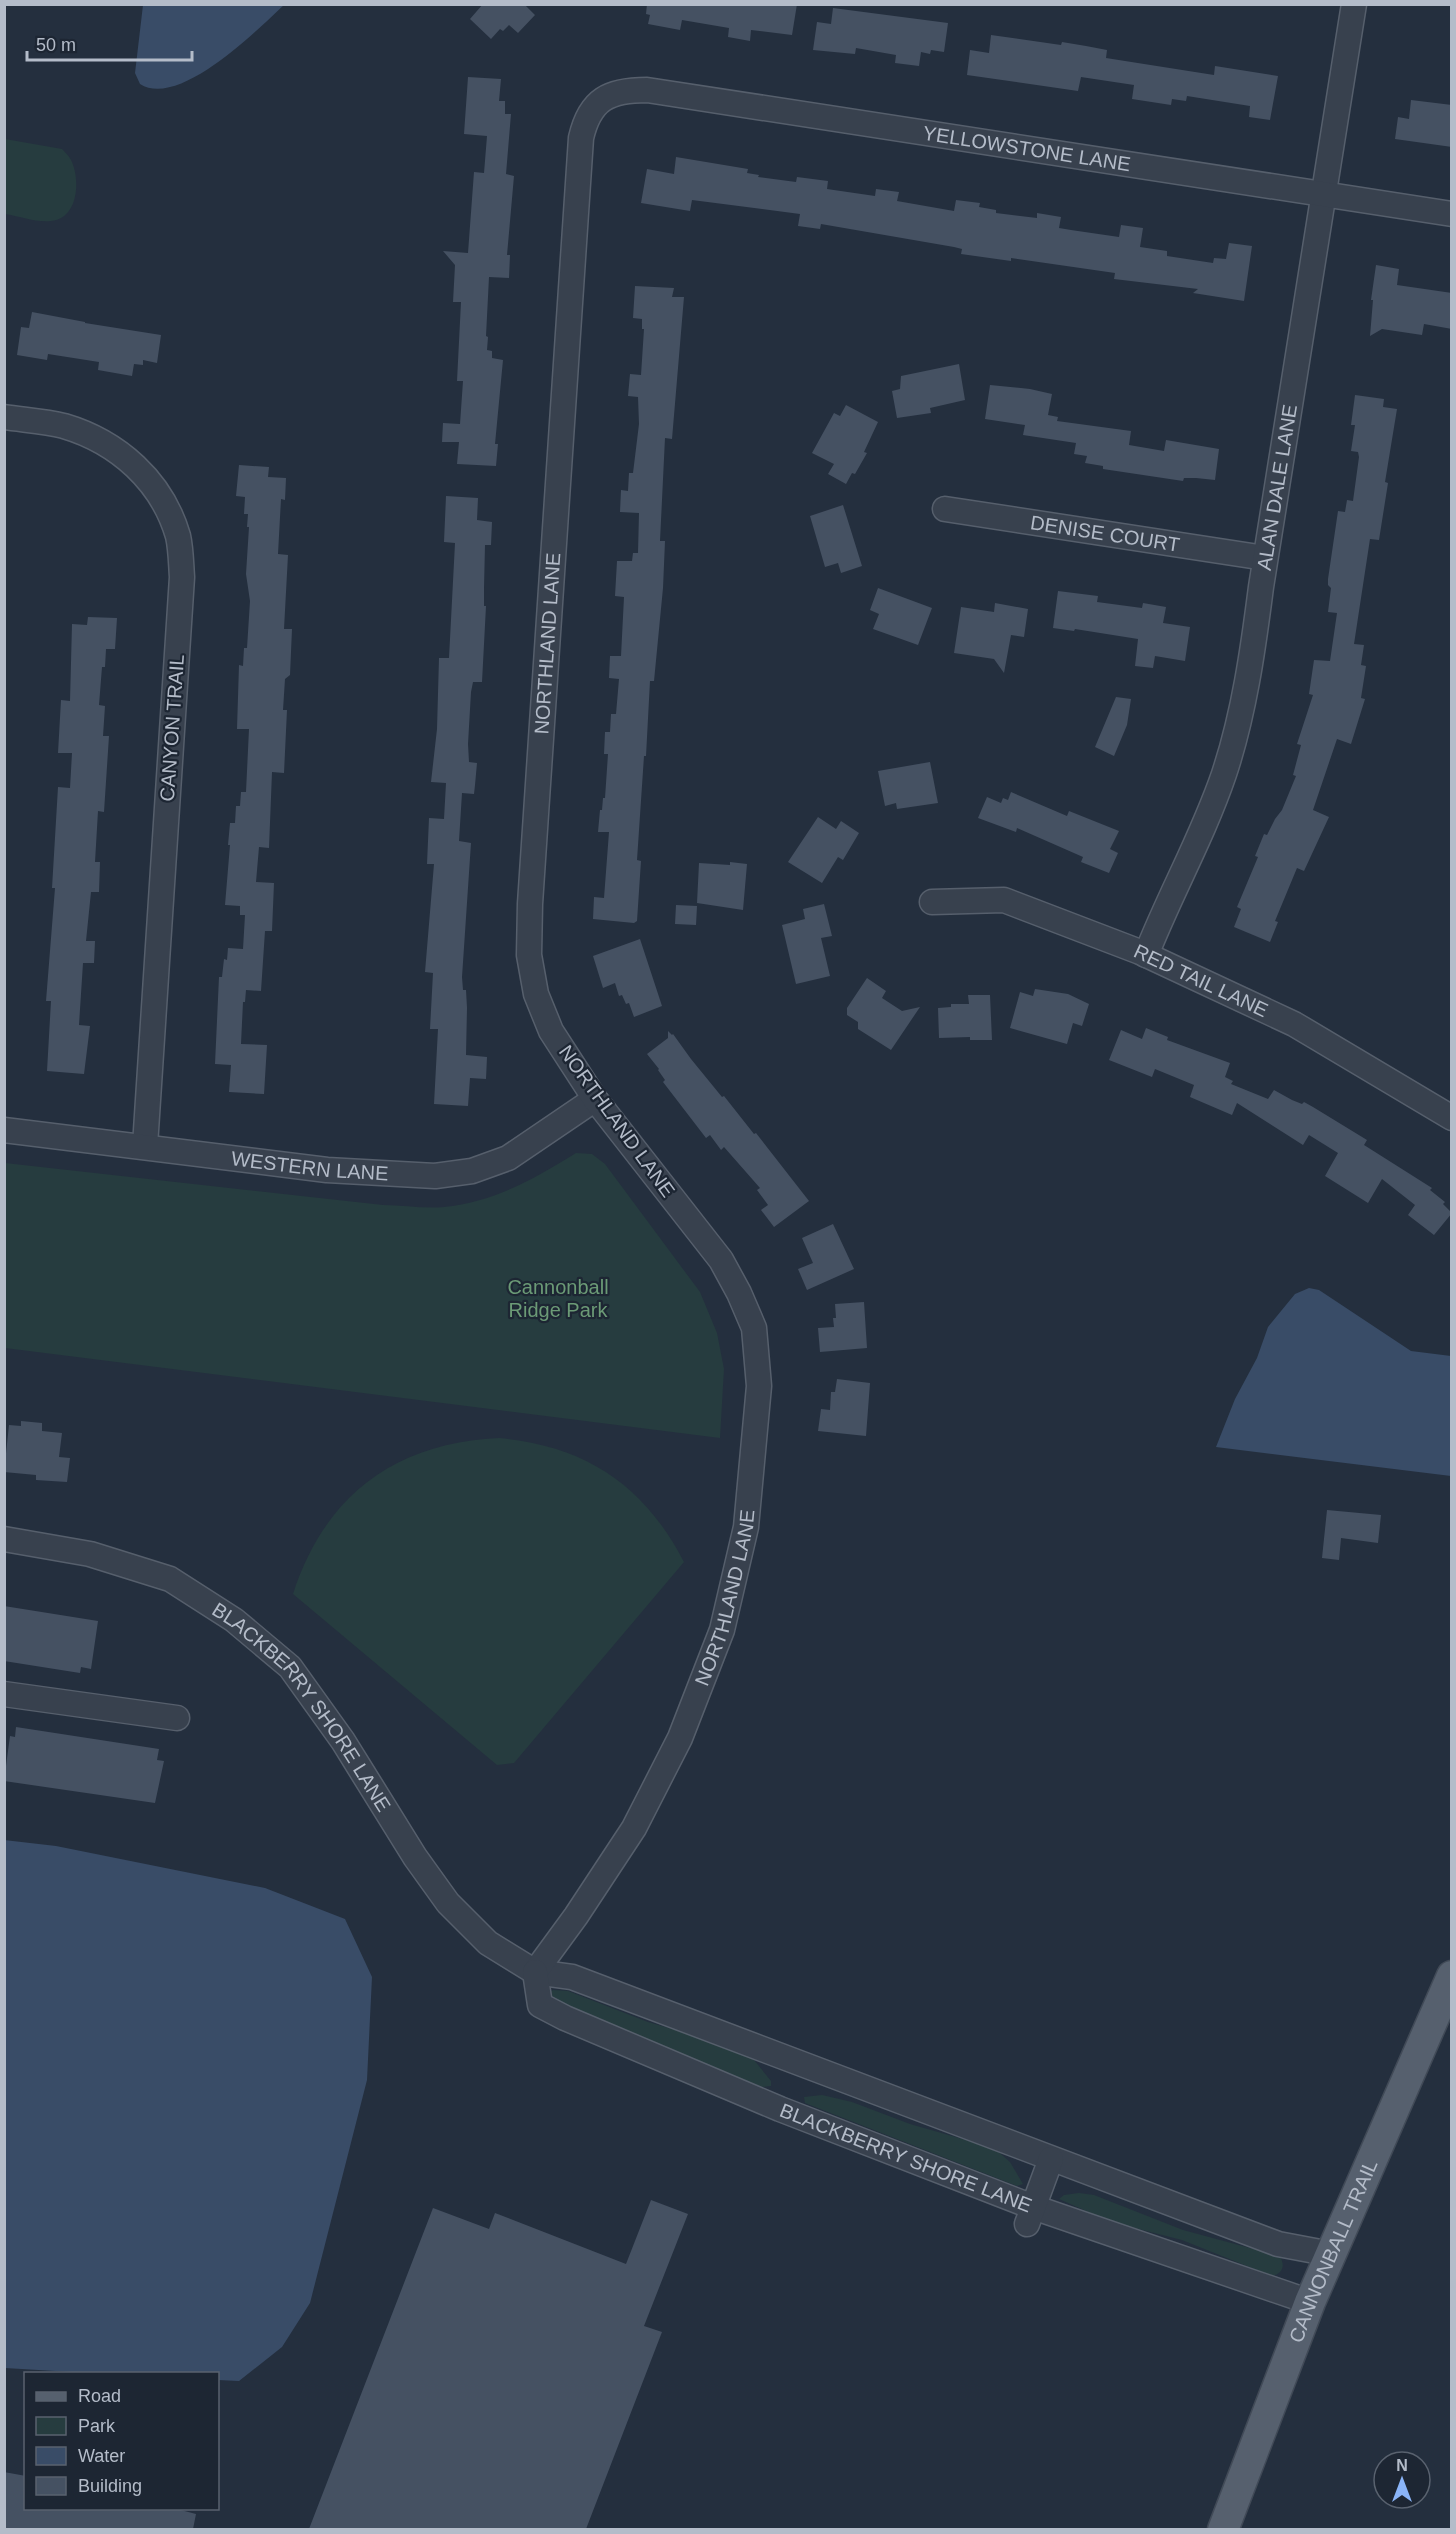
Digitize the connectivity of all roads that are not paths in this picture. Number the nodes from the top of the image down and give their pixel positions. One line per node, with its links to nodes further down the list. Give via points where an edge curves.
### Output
1 (1354, 4): 3 (street, ALAN DALE LANE)
2 (602, 100): 3 (street, YELLOWSTONE LANE, via 614,93 647,90); 10 (street, NORTHLAND LANE, via 591,110 581,138 529,955 536,994 551,1031)
3 (1323, 195): 4 (street, YELLOWSTONE LANE); 7 (street, ALAN DALE LANE)
4 (1452, 214)
5 (4, 417): 13 (street, CANYON TRAIL, via 63,426 113,447 128,458 162,498 178,537 182,577)
6 (945, 509): 7 (street, DENISE COURT)
7 (1265, 558): 9 (street, ALAN DALE LANE, via 1250,668 1224,775)
8 (932, 902): 9 (street, RED TAIL LANE, via 1004,900)
9 (1146, 955): 11 (street, RED TAIL LANE, via 1294,1024)
10 (595, 1099): 13 (street, WESTERN LANE, via 508,1158 472,1171 435,1176 327,1170); 17 (street, NORTHLAND LANE, via 721,1260 754,1328 759,1386 746,1527 722,1630 680,1738 634,1827)
11 (1452, 1118)
12 (4, 1130): 13 (street, WESTERN LANE)
13 (145, 1146)
14 (4, 1539): 17 (street, BLACKBERRY SHORE LANE, via 90,1554 170,1579 234,1620 290,1667 448,1903 488,1943)
15 (4, 1694): 16 (street)
16 (177, 1718)
17 (535, 1972): 19 (street, BLACKBERRY SHORE LANE, via 572,1977); 20 (street, BLACKBERRY SHORE LANE, via 540,2005 565,2018)
18 (1452, 1976): 21 (main road, CANNONBALL TRAIL)
19 (1051, 2159): 20 (street); 21 (street, BLACKBERRY SHORE LANE, via 1278,2244)
20 (1030, 2216): 22 (street, BLACKBERRY SHORE LANE)
21 (1332, 2254): 22 (main road, CANNONBALL TRAIL)
22 (1310, 2302): 23 (main road, CANNONBALL TRAIL)
23 (1223, 2529)

